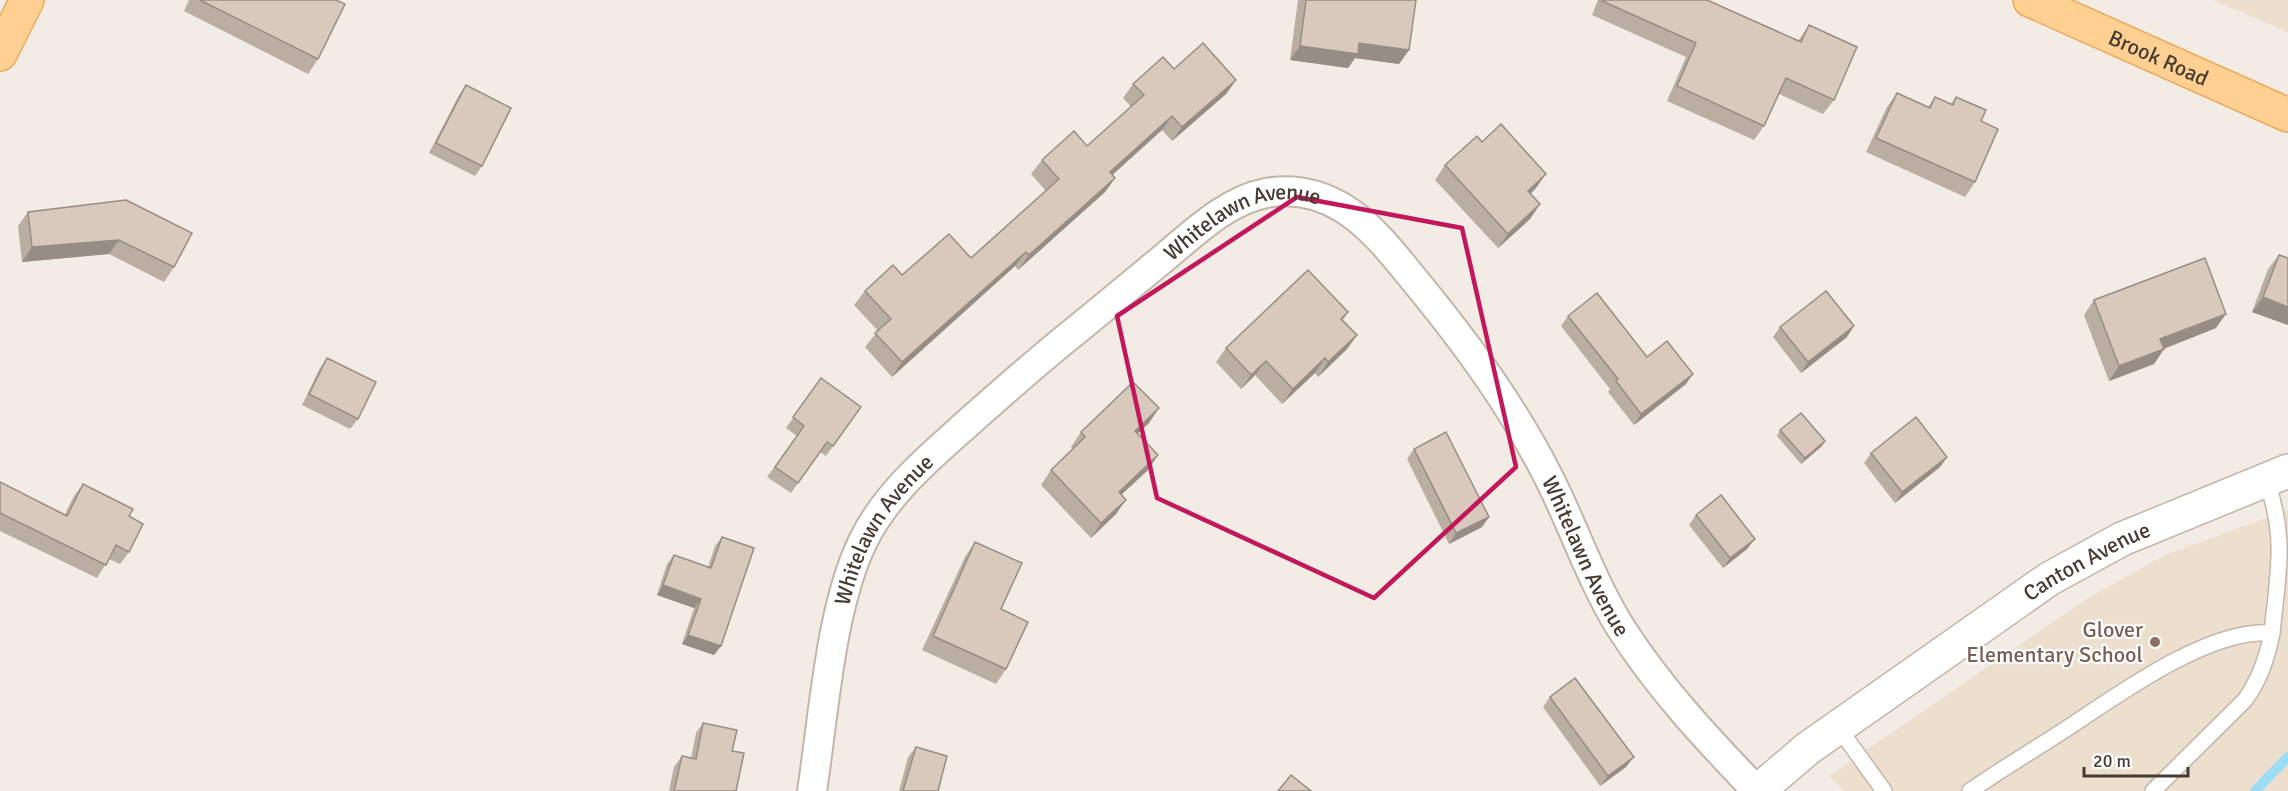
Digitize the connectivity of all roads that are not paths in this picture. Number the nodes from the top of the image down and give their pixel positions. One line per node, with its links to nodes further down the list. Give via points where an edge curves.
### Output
1 (27, 0): 3 (main road)
2 (2030, 0): 4 (main road, Brook Road)
3 (0, 54)
4 (2288, 115)
5 (2277, 475): 6 (lane, via 2281,536); 7 (street, Canton Avenue, via 2167,519 2082,560 2020,598)
6 (2272, 633): 11 (lane, via 2246,632 2170,664); 12 (lane, via 2256,684 2245,700)
7 (1838, 727): 9 (street, Canton Avenue); 10 (lane)
8 (812, 791): 9 (street, Whitelawn Avenue, via 844,594 864,539 894,494 1049,351 1201,228 1241,201 1286,191 1325,199 1365,226 1464,340 1508,405 1551,481 1601,594 1621,627 1667,693)
9 (1758, 791)
10 (1884, 791)
11 (1970, 791)
12 (2153, 791)

